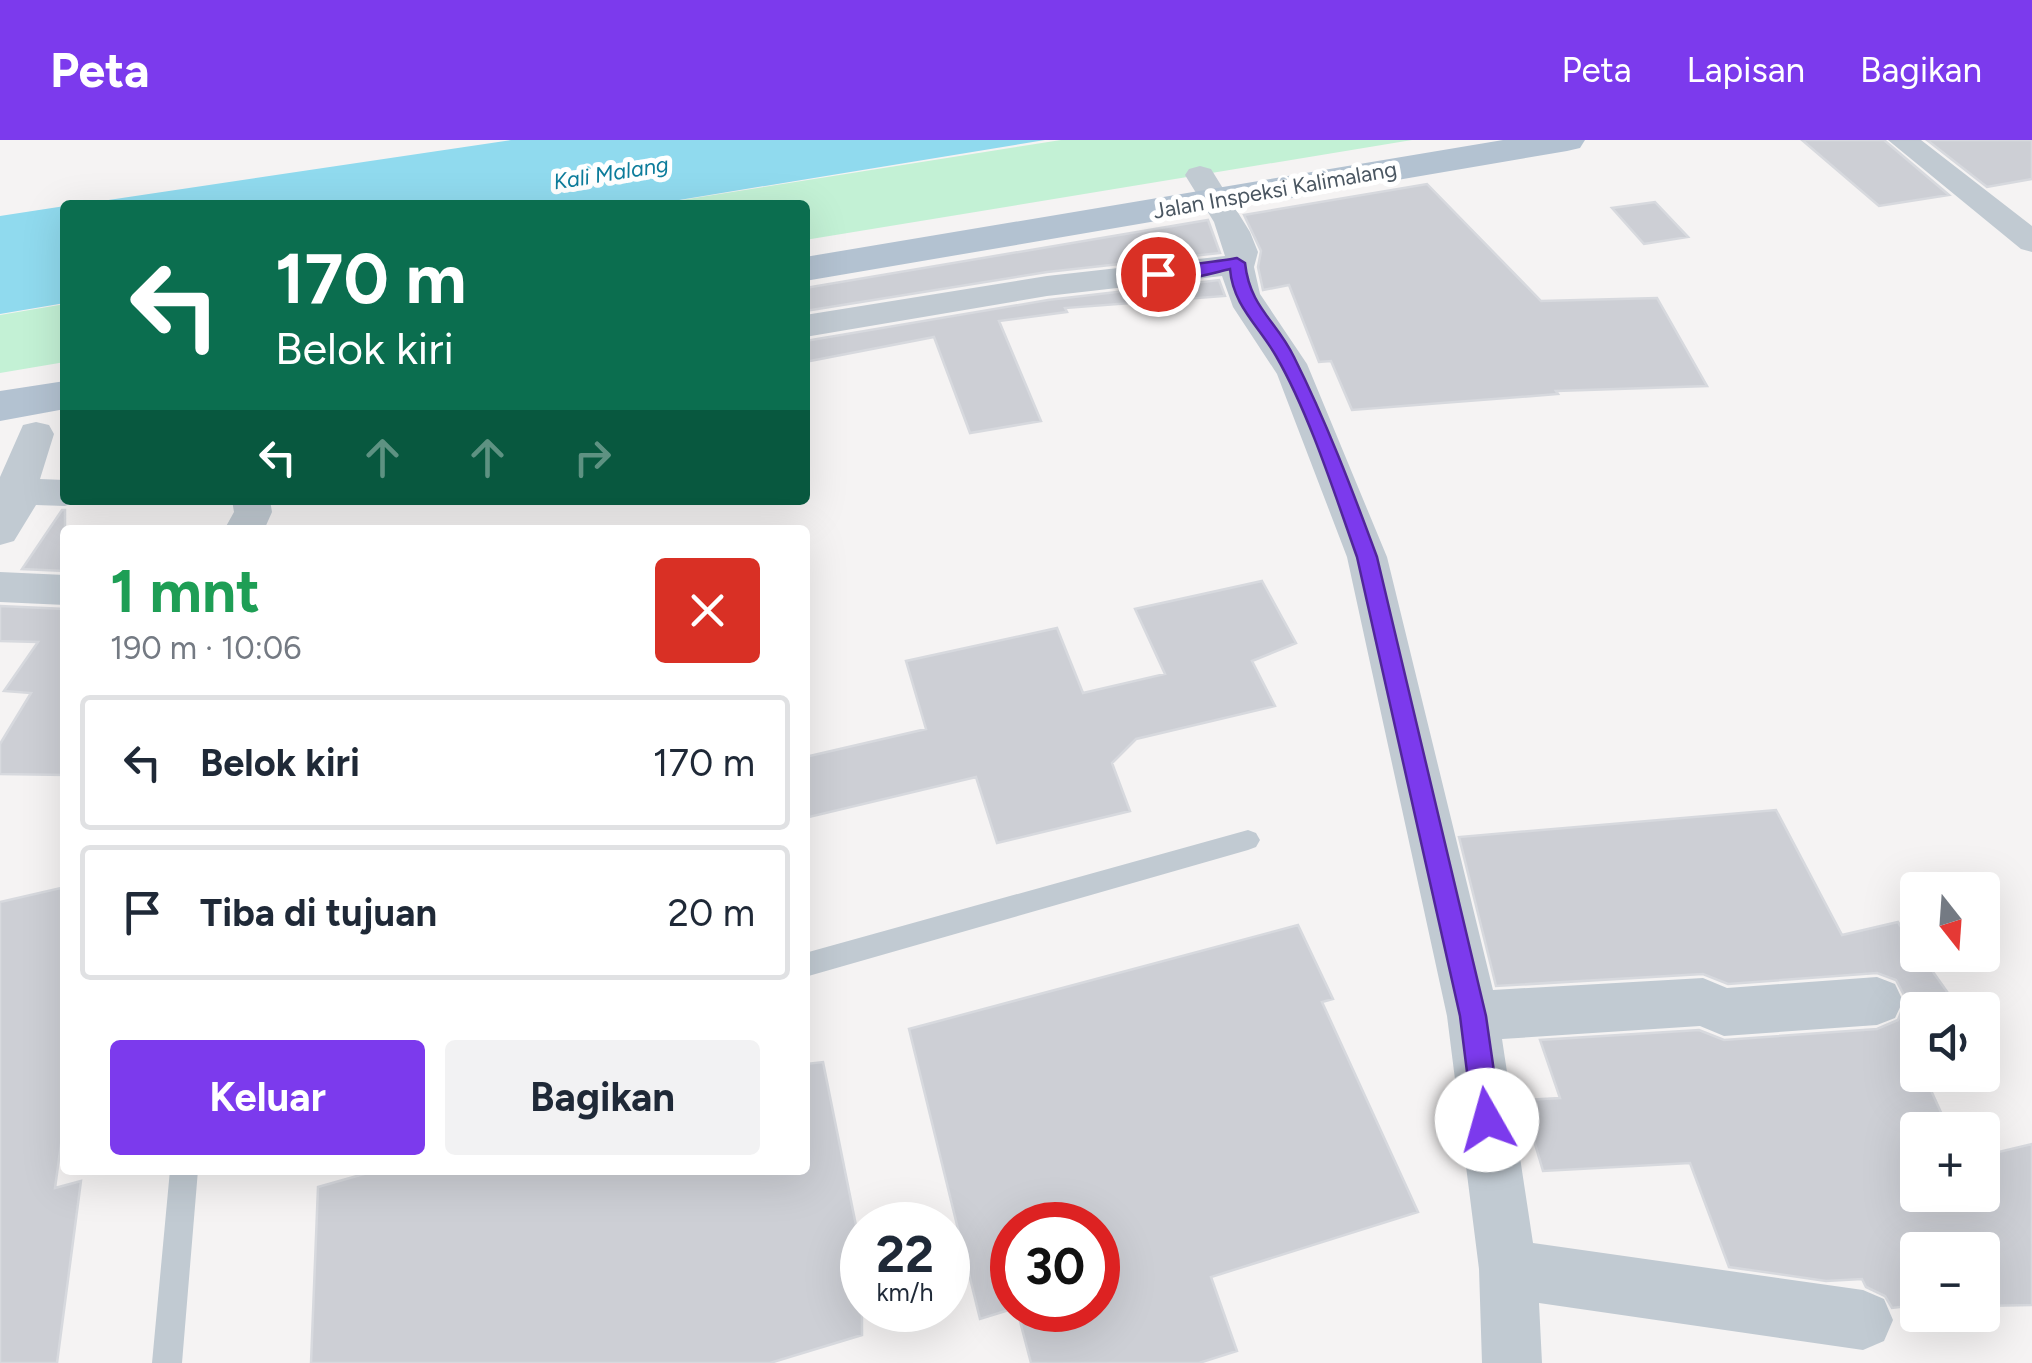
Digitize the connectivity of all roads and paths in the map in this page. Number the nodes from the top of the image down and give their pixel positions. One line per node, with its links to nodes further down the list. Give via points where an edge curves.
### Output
1 (1412, 140): 4 (main road, Jalan Inspeksi Kalimalang)
2 (1568, 140): 4 (main road, Jalan Inspeksi Kalimalang)
3 (1903, 140): 6 (street)
4 (1209, 187): 5 (main road, Jalan Inspeksi Kalimalang); 7 (street, via 1242,252); 8 (main road, Jalan Inspeksi Kalimalang)
5 (810, 239)
6 (2032, 242)
7 (1237, 263): 9 (street); 23 (street, via 1240,287 1290,366 1367,557)
8 (810, 269)
9 (810, 325)
10 (60, 363): 11 (main road)
11 (0, 373)
12 (60, 395): 13 (main road)
13 (0, 406)
14 (34, 434): 15 (street)
15 (10, 488): 16 (street); 17 (street, via 18,504)
16 (60, 493)
17 (0, 532)
18 (0, 587): 19 (street)
19 (60, 590)
20 (1248, 840): 21 (lane)
21 (810, 964)
22 (1877, 1000): 23 (street, via 1724,1012 1702,1002)
23 (1473, 1016): 25 (street)
24 (184, 1175): 27 (lane)
25 (1508, 1269): 26 (street); 28 (street)
26 (1863, 1320)
27 (167, 1363)
28 (1512, 1363)

